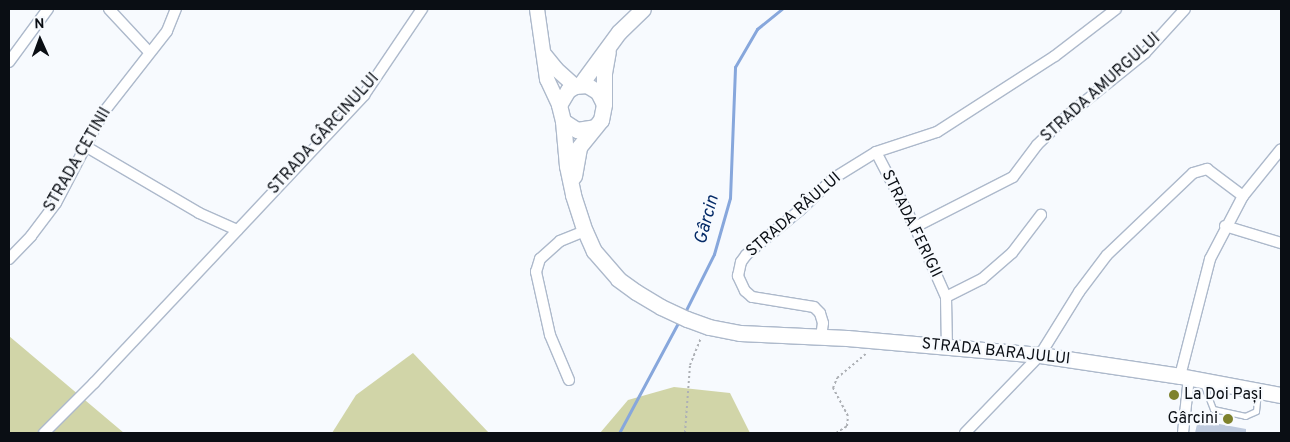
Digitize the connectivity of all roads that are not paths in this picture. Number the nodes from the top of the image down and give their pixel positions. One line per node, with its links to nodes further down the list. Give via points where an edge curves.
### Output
1 (48, 9): 12 (street)
2 (109, 9): 11 (street)
3 (176, 9): 11 (street, STRADA CETINII, via 166,31)
4 (422, 9): 26 (street, STRADA GÂRCINULUI, via 364,96)
5 (536, 9): 10 (main road)
6 (643, 9): 9 (main road)
7 (1116, 9): 20 (street, STRADA RÂULUI, via 1055,56 937,132)
8 (1185, 9): 25 (street, STRADA AMURGULUI, via 1145,53 1068,115 1037,146 1013,178)
9 (610, 44): 13 (main road); 14 (main road, via 604,73)
10 (542, 51): 13 (main road, via 556,69); 15 (main road, via 547,80)
11 (149, 52): 18 (street, STRADA CETINII, via 103,113)
12 (9, 62)
13 (578, 85): 14 (main road, via 587,85 598,92); 15 (main road, via 568,90)
14 (604, 104): 17 (main road, via 601,120)
15 (559, 105): 16 (main road)
16 (563, 121): 17 (main road, via 577,130); 21 (main road, STRADA BARAJULUI, via 566,166)
17 (595, 127): 21 (main road, via 584,139 576,156)
18 (85, 146): 26 (street, via 199,213); 29 (street, STRADA CETINII, via 56,203)
19 (1281, 149): 22 (street)
20 (876, 152): 25 (street, STRADA FERIGII); 31 (street, STRADA RÂULUI, via 834,178 741,262 738,276 745,291 752,296 814,307 823,323)
21 (573, 195): 27 (main road, STRADA BARAJULUI)
22 (1243, 196): 24 (street); 33 (street, via 1207,170 1193,173 1107,255 1079,292)
23 (1041, 215): 30 (street, STRADA FERIGII, via 1012,253 982,279)
24 (1225, 226): 28 (street); 34 (street, via 1210,259)
25 (915, 227): 30 (street, STRADA FERIGII)
26 (236, 230): 38 (street, STRADA GÂRCINULUI)
27 (585, 231): 31 (main road, STRADA BARAJULUI, via 604,264 636,292 661,307 709,327 757,335); 35 (street, via 560,241 540,259 536,272 550,335)
28 (1281, 243)
29 (9, 259)
30 (946, 297): 32 (street, STRADA FERIGII)
31 (821, 337): 32 (main road, STRADA BARAJULUI)
32 (947, 347): 33 (main road, STRADA BARAJULUI)
33 (1040, 355): 34 (main road, STRADA BARAJULUI); 39 (street)
34 (1190, 378): 36 (main road, STRADA BARAJULUI); 36 (lane, via 1213,409 1245,416 1256,411); 40 (street)
35 (569, 380)
36 (1259, 390): 37 (main road, STRADA BARAJULUI)
37 (1281, 395)
38 (44, 433)
39 (965, 433)
40 (1183, 433)

